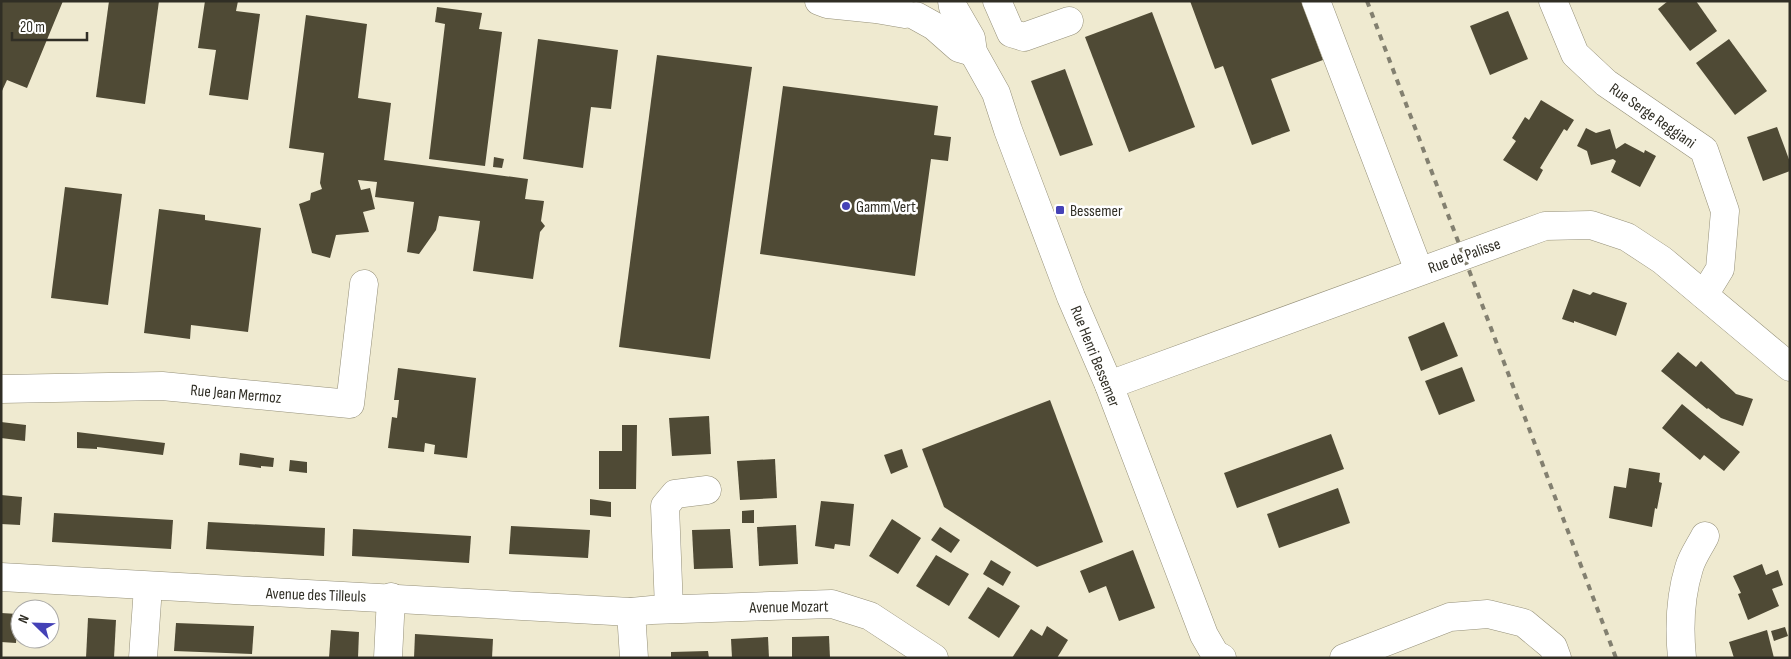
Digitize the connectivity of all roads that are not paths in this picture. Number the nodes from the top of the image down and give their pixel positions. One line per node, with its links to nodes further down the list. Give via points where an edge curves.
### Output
1 (819, 1): 7 (street)
2 (942, 1): 7 (street, via 926,14)
3 (952, 1): 9 (street, Rue Henri Bessemer, via 971,38)
4 (998, 1): 8 (street, via 1011,33 1024,38)
5 (1316, 1): 10 (street)
6 (1553, 1): 12 (street, Rue Serge Reggiani, via 1575,54 1606,83 1704,150 1725,210 1720,269)
7 (902, 10): 9 (street, via 934,26 959,48)
8 (1069, 21)
9 (973, 52): 14 (street, Rue Henri Bessemer, via 996,93 1068,288)
10 (1419, 272): 12 (street, Rue de Palisse, via 1545,226 1591,225 1628,237); 14 (street, Rue de Palisse)
11 (364, 284): 15 (street, Rue Jean Mermoz, via 350,404 162,386)
12 (1704, 295): 13 (street, Rue de Palisse)
13 (1790, 367)
14 (1109, 385): 27 (street, Rue Henri Bessemer, via 1204,634 1215,654)
15 (1, 388)
16 (707, 490): 21 (street, via 675,494 665,506)
17 (1705, 536): 30 (street, via 1689,566 1682,602)
18 (1, 578): 19 (street, Avenue des Tilleuls)
19 (148, 587): 20 (street, Avenue des Tilleuls); 23 (street)
20 (390, 597): 22 (street, Avenue des Tilleuls); 24 (street)
21 (669, 609): 22 (street, Avenue Mozart); 26 (street, Avenue Mozart, via 832,604 870,616)
22 (631, 612): 25 (street)
23 (143, 658)
24 (388, 658)
25 (634, 658)
26 (934, 658)
27 (1222, 658)
28 (1344, 658): 29 (street, via 1450,617 1488,614 1524,623 1553,647)
29 (1557, 658)
30 (1682, 658)

